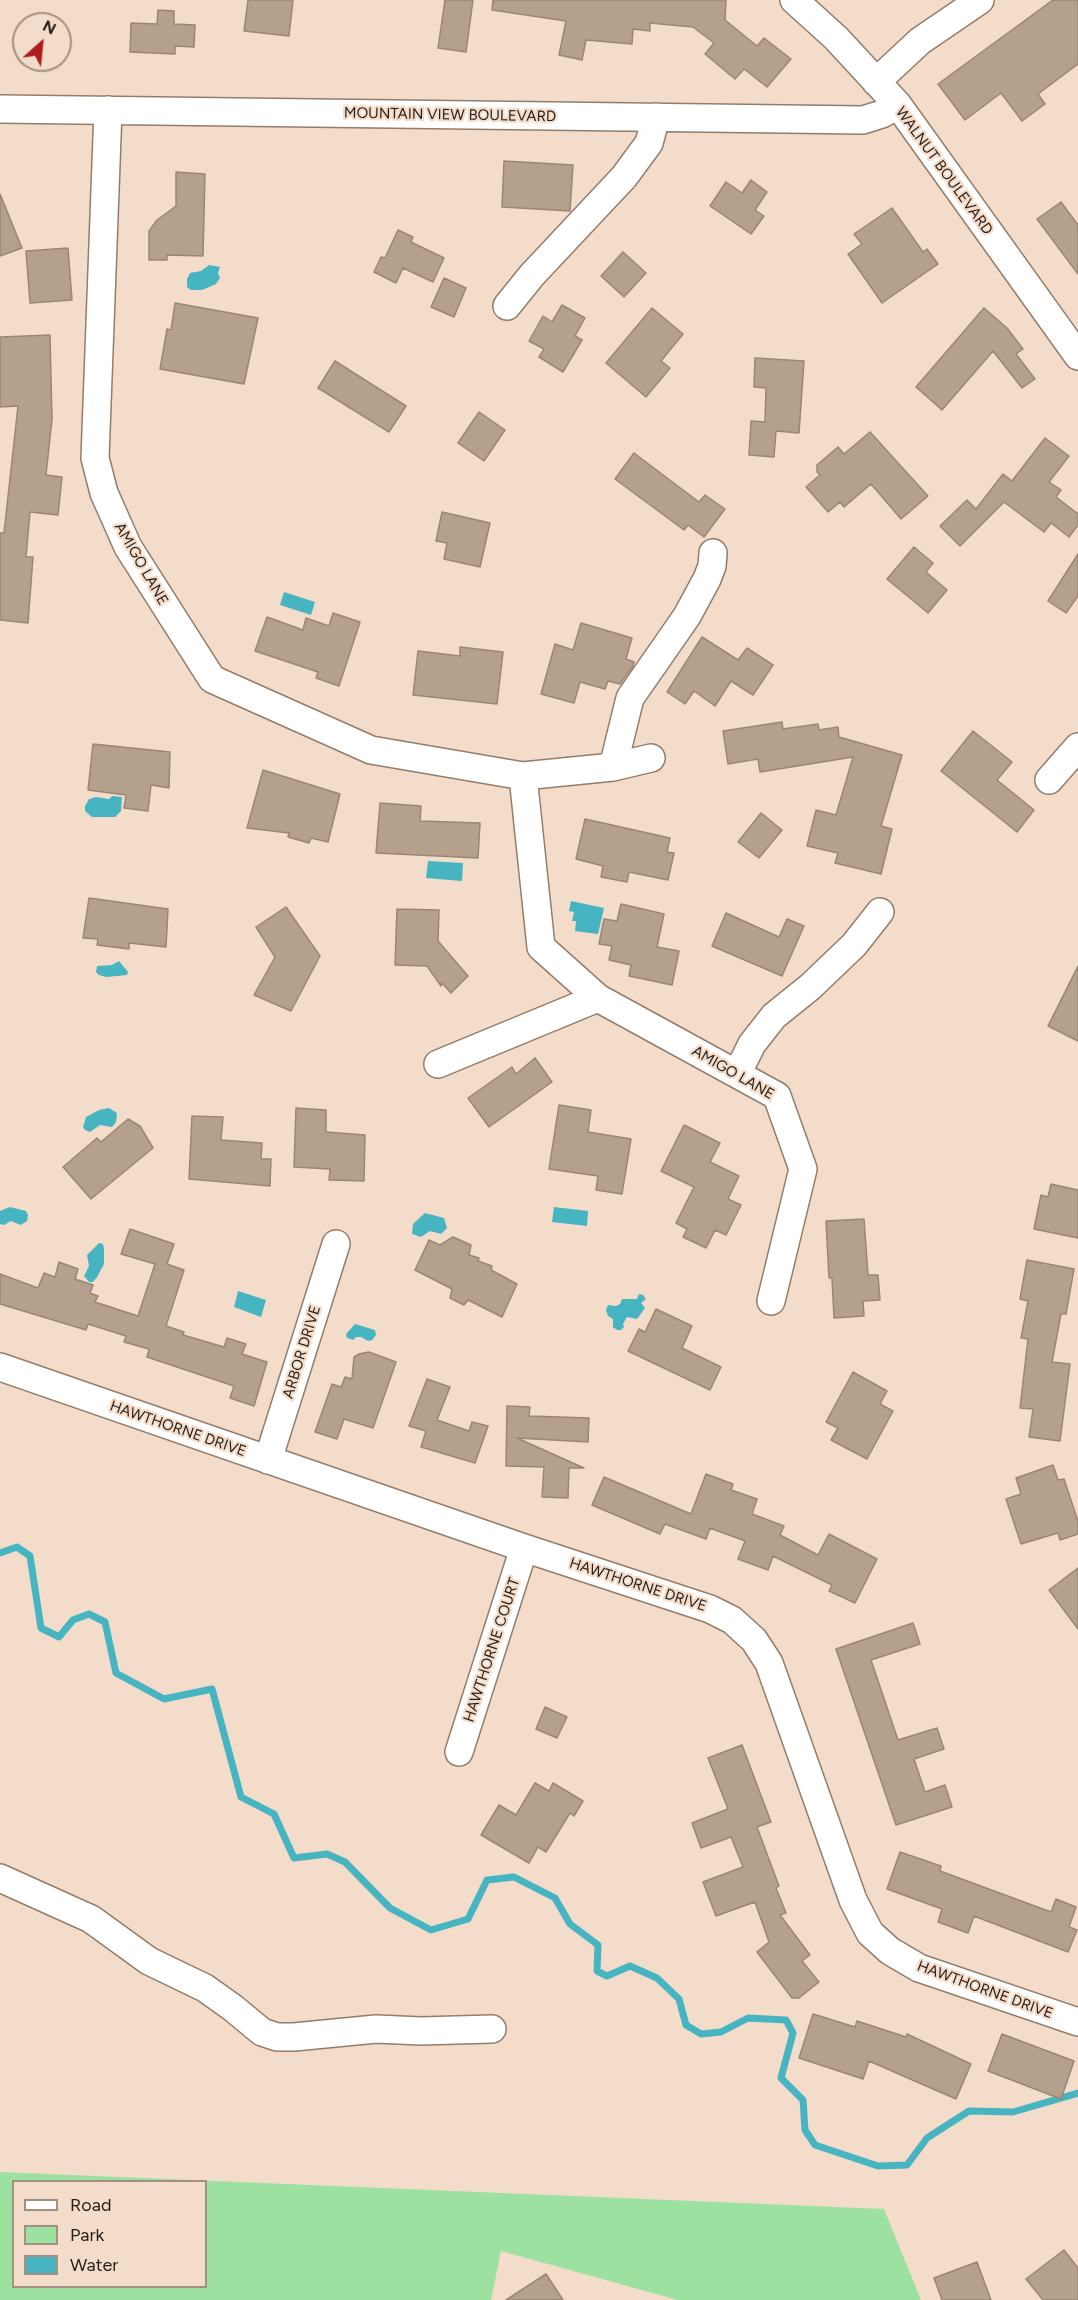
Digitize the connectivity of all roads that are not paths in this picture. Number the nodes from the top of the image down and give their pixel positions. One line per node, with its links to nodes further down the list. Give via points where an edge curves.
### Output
1 (794, 0): 3 (street, WALNUT BOULEVARD)
2 (980, 0): 3 (street, via 920,40)
3 (876, 81): 4 (street, WALNUT BOULEVARD)
4 (898, 105): 7 (street, MOUNTAIN VIEW BOULEVARD, via 863,120); 9 (street, WALNUT BOULEVARD)
5 (0, 109): 6 (street, MOUNTAIN VIEW BOULEVARD)
6 (108, 110): 7 (street, MOUNTAIN VIEW BOULEVARD); 14 (street, AMIGO LANE, via 95,458 104,493 128,547 212,679 371,750)
7 (656, 117): 8 (street, via 649,143 624,177)
8 (507, 306)
9 (1078, 356)
10 (714, 553): 13 (street, via 712,566 687,616 630,698)
11 (1078, 747): 15 (street)
12 (651, 758): 13 (street, AMIGO LANE)
13 (613, 767): 14 (street, AMIGO LANE)
14 (523, 776): 17 (street, AMIGO LANE, via 541,947)
15 (1049, 780)
16 (880, 912): 19 (street, via 854,945 774,1016 752,1044)
17 (597, 999): 18 (street); 19 (street, AMIGO LANE)
18 (438, 1064)
19 (737, 1074): 21 (street, AMIGO LANE, via 777,1096 803,1169)
20 (336, 1244): 23 (street, ARBOR DRIVE)
21 (771, 1301)
22 (0, 1367): 23 (street, HAWTHORNE DRIVE)
23 (268, 1460): 24 (street, HAWTHORNE DRIVE)
24 (524, 1548): 25 (street, HAWTHORNE COURT); 27 (street, HAWTHORNE DRIVE, via 710,1609 732,1620 754,1640 769,1663 853,1900 870,1933 890,1952 919,1968)
25 (459, 1752)
26 (0, 1878): 28 (street, via 91,1919 149,1961 205,1988 262,2032 277,2037 376,2029)
27 (1078, 2022)
28 (492, 2029)

